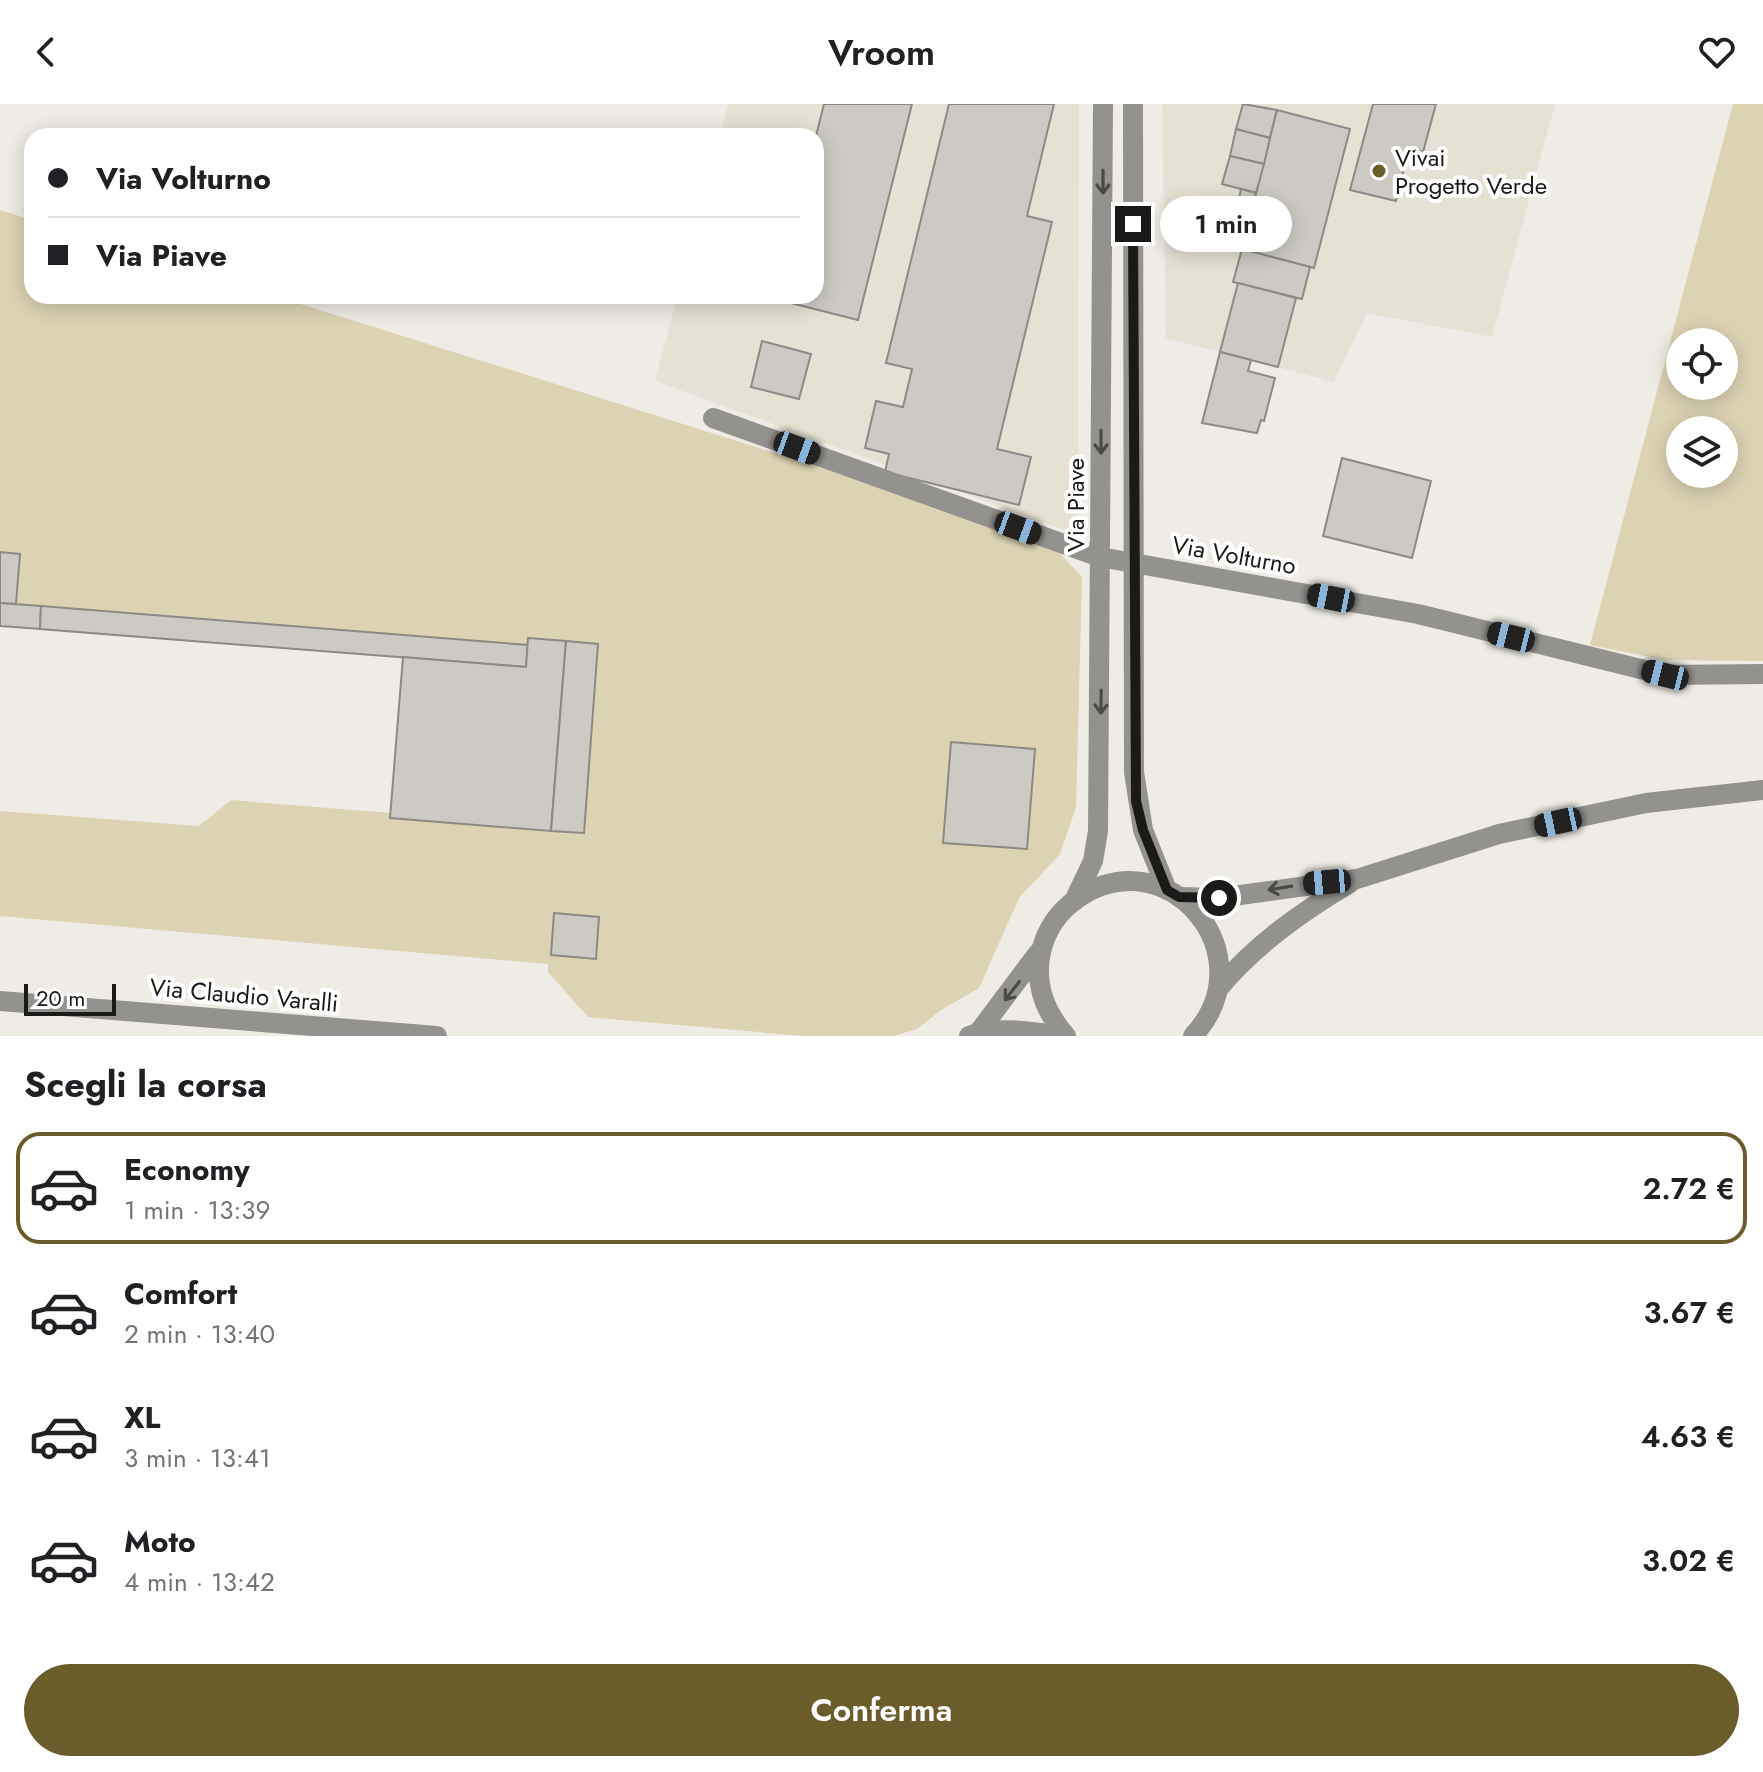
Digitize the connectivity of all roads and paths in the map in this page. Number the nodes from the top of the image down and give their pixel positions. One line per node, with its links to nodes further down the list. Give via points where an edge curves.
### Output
1 (1103, 104): 4 (street, Via Piave, one-way to 4)
2 (1133, 104): 5 (street)
3 (713, 418): 4 (street, Via Volturno)
4 (1100, 557): 5 (street, Via Volturno); 10 (street, Via Piave, one-way to 10, via 1098,831 1093,861)
5 (1134, 564): 6 (street, Via Volturno, via 1418,614 1665,675); 9 (street, via 1136,801 1143,830)
6 (1763, 674)
7 (1763, 790): 8 (street, via 1646,803 1499,834)
8 (1357, 879): 9 (street, one-way to 9, via 1219,898); 12 (street, via 1254,949)
9 (1173, 893): 10 (street, via 1140,882 1112,883); 12 (street, via 1200,915 1213,938 1220,963)
10 (1074, 901): 11 (street, via 1054,921)
11 (1043, 947): 14 (street, one-way to 14); 16 (street, via 1040,989)
12 (1218, 989): 17 (street, via 1211,1013)
13 (0, 1001): 15 (street, Via Claudio Varalli)
14 (973, 1034): 16 (street)
15 (437, 1036)
16 (1063, 1036)
17 (1193, 1036)

